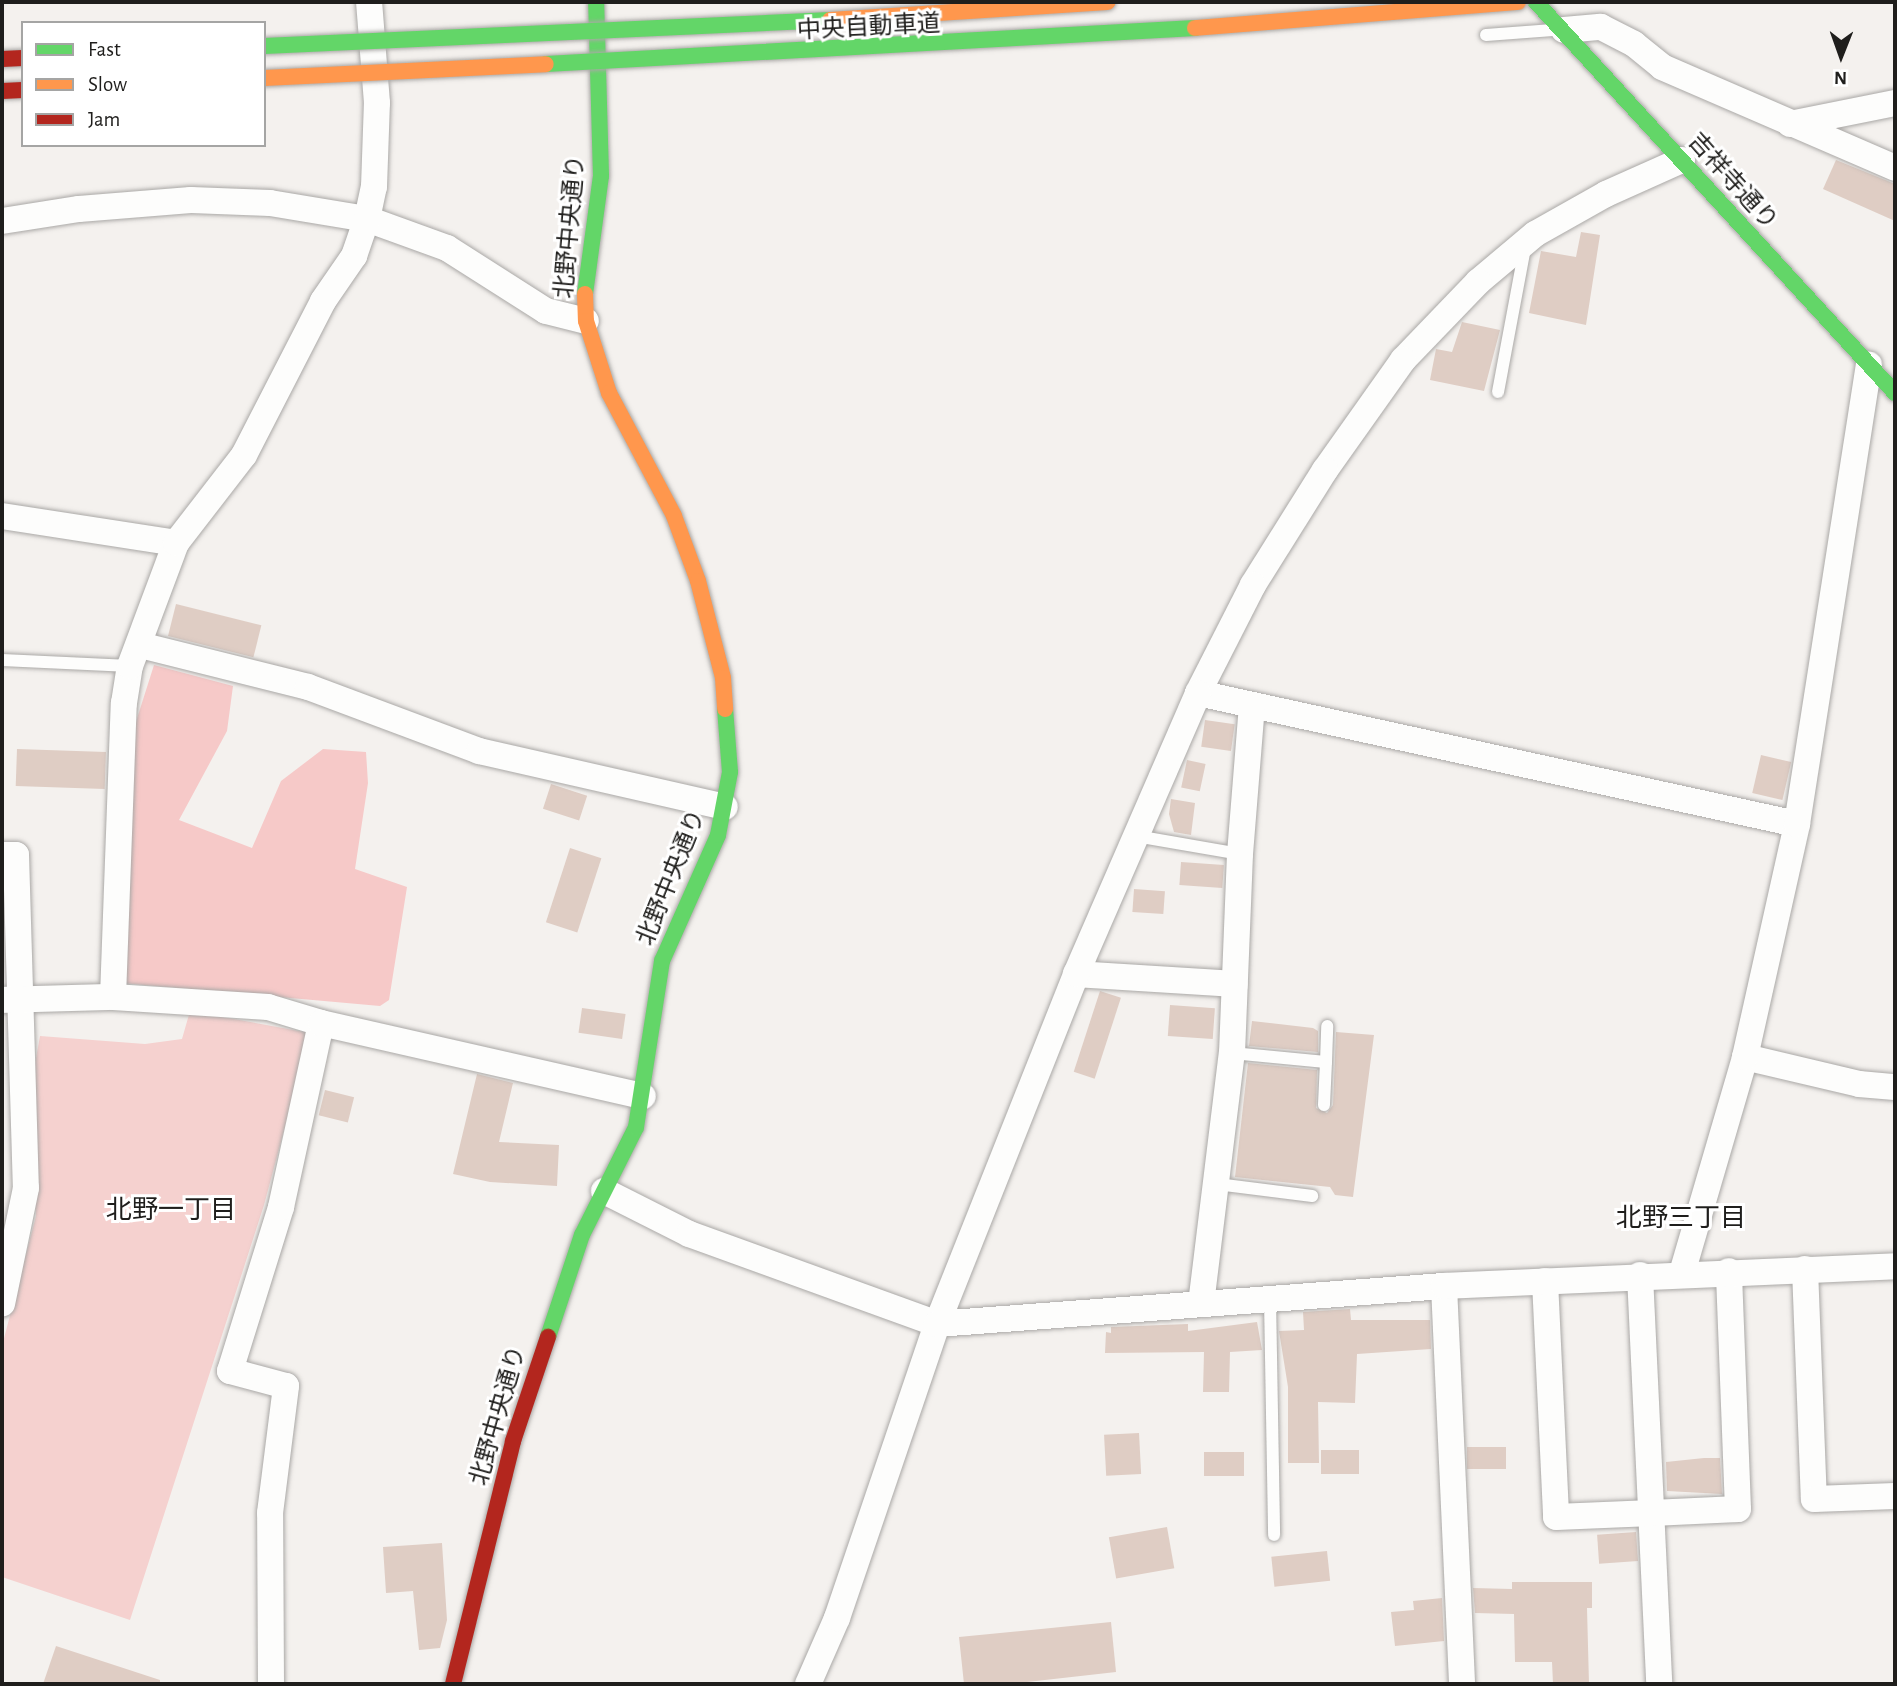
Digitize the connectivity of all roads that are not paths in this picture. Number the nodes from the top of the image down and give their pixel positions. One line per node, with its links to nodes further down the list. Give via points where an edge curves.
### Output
1 (369, 2): 18 (street, via 377,103 374,187)
2 (596, 2): 21 (main road, 北野中央通り, via 601,177 584,282)
3 (1107, 2): 8 (main road, 中央自動車道, bridge)
4 (1518, 2): 11 (main road, 中央自動車道, bridge, via 1049,40)
5 (1536, 2): 6 (main road, 吉祥寺通り)
6 (1564, 30): 7 (lane); 15 (street, via 1601,27 1634,44 1662,67); 16 (main road, 吉祥寺通り)
7 (1486, 35)
8 (266, 46)
9 (21, 58): 10 (main road)
10 (2, 59)
11 (266, 78)
12 (21, 90): 13 (main road)
13 (2, 91)
14 (1895, 103): 15 (street)
15 (1790, 124): 17 (street)
16 (1682, 160): 20 (street, via 1606,194); 22 (main road, 吉祥寺通り)
17 (1895, 168)
18 (367, 219): 19 (street, via 270,203 191,201 79,208); 21 (street, via 447,248 546,311); 26 (street, via 354,256 323,301 244,454)
19 (2, 221)
20 (1526, 241): 23 (lane); 29 (street, via 1478,282 1403,360 1325,470 1253,585)
21 (586, 321): 31 (main road, 北野中央通り, via 609,393 674,516 709,617 727,710 730,772)
22 (1869, 365): 24 (main road, 吉祥寺通り); 32 (street)
23 (1498, 392)
24 (1895, 393)
25 (2, 516): 26 (street)
26 (176, 543): 27 (street)
27 (135, 656): 28 (lane); 31 (street, via 308,687 479,751); 38 (street, via 124,703)
28 (2, 660)
29 (1198, 693): 30 (street); 33 (street)
30 (1252, 705): 32 (street); 35 (street)
31 (725, 807): 46 (main road, 北野中央通り, via 718,835 662,961)
32 (1797, 824): 43 (street)
33 (1136, 836): 35 (lane); 36 (street)
34 (2, 855): 39 (street, via 16,855)
35 (1240, 855): 37 (street)
36 (1076, 974): 37 (street); 62 (street)
37 (1235, 984): 42 (street)
38 (113, 997): 39 (street); 40 (street, via 268,1007)
39 (10, 1000): 51 (street)
40 (321, 1023): 46 (street); 66 (street, via 281,1207 230,1371 286,1386 270,1513)
41 (1327, 1027): 44 (lane)
42 (1232, 1053): 44 (lane); 48 (street)
43 (1745, 1057): 45 (street, via 1859,1084); 55 (street)
44 (1326, 1062): 47 (lane)
45 (1895, 1087)
46 (643, 1096): 49 (main road, 北野中央通り, via 636,1127)
47 (1324, 1105)
48 (1217, 1184): 50 (lane); 61 (street)
49 (604, 1191): 62 (street, via 689,1234); 67 (main road, 北野中央通り, via 582,1236 513,1441)
50 (1312, 1196)
51 (13, 1203): 60 (street)
52 (1895, 1266): 53 (street)
53 (1805, 1269): 54 (street); 63 (street, via 1814,1499)
54 (1729, 1271): 55 (street); 64 (street, via 1738,1509)
55 (1682, 1273): 56 (street)
56 (1640, 1275): 57 (street); 64 (street)
57 (1545, 1281): 58 (street); 64 (street, via 1556,1517)
58 (1444, 1286): 59 (street); 69 (street)
59 (1270, 1299): 61 (street); 65 (lane)
60 (2, 1304)
61 (1201, 1304): 62 (street)
62 (937, 1324): 68 (street, via 837,1618)
63 (1895, 1496)
64 (1651, 1513): 70 (street)
65 (1274, 1535)
66 (271, 1684)
67 (453, 1684)
68 (808, 1684)
69 (1462, 1684)
70 (1659, 1684)

